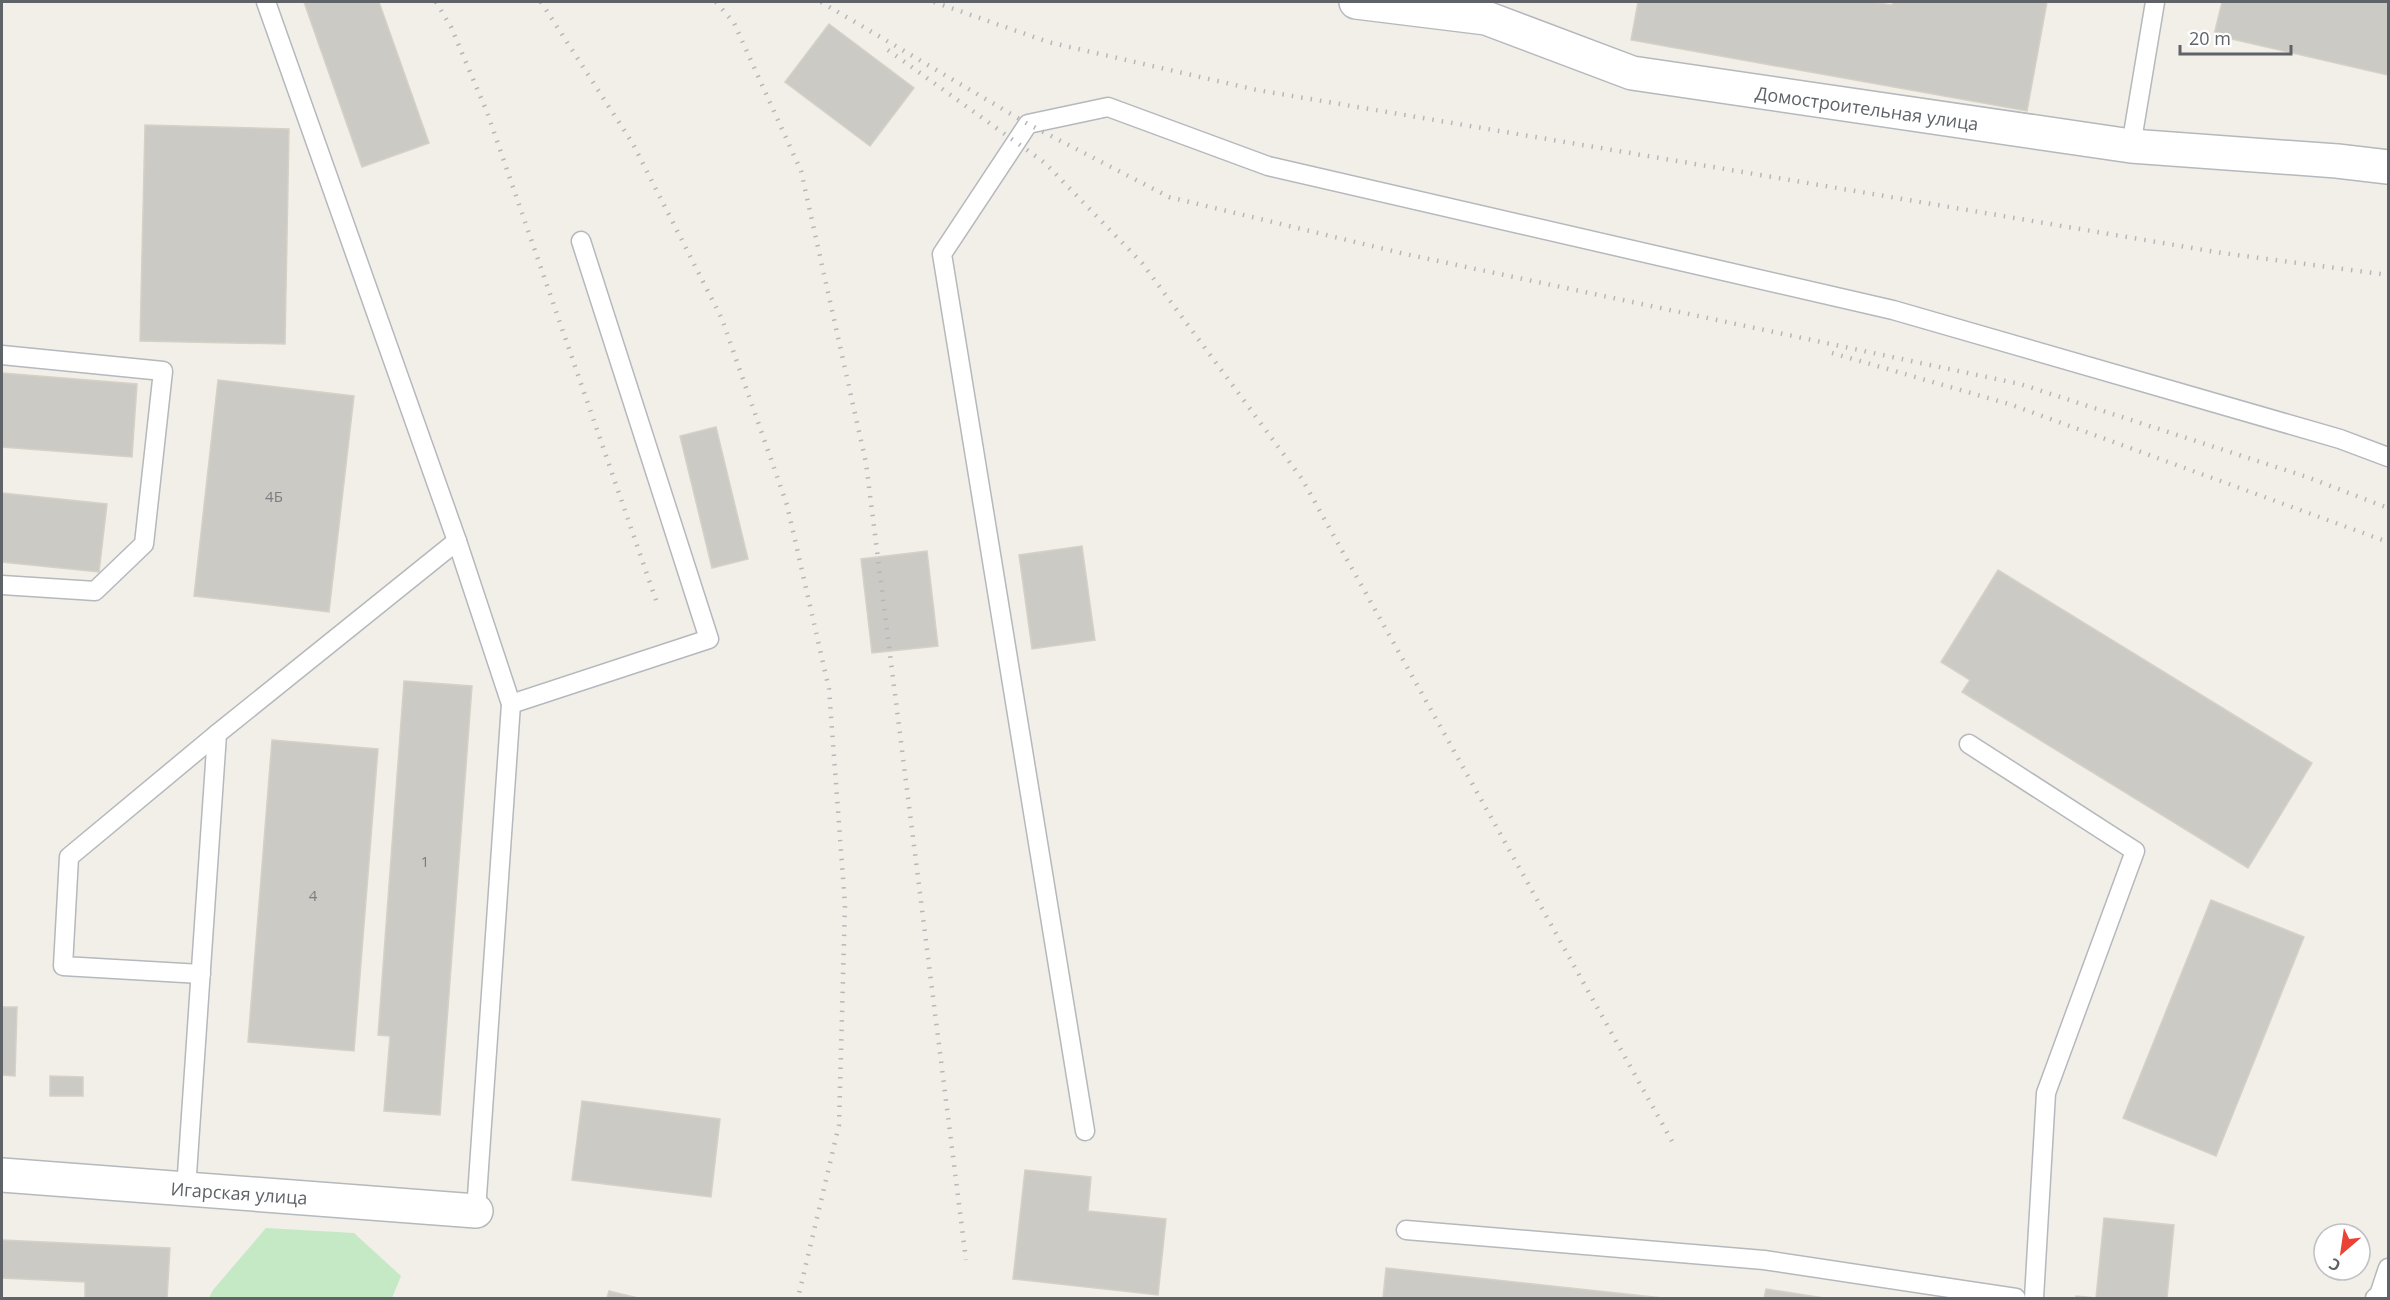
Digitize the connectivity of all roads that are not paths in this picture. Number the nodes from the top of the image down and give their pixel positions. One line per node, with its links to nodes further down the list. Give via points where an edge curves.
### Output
1 (266, 2): 9 (lane)
2 (1356, 2): 4 (street, Домостроительная улица, via 1486,18 1632,74)
3 (2155, 2): 4 (lane)
4 (2132, 146): 5 (street, Домостроительная улица)
5 (2388, 167)
6 (581, 241): 11 (lane, via 709,639)
7 (2, 355): 10 (lane, via 163,371 144,544 95,591)
8 (2388, 457): 15 (lane, via 2340,439 1893,310 1268,166 1108,107 1028,124 942,254)
9 (457, 541): 11 (lane); 12 (lane)
10 (2, 585)
11 (511, 704): 18 (lane)
12 (217, 734): 14 (lane); 14 (lane, via 69,857 63,966)
13 (1969, 744): 23 (lane, via 2135,851 2046,1093)
14 (201, 974): 17 (lane)
15 (1085, 1131)
16 (2, 1176): 17 (street, Игарская улица)
17 (186, 1189): 18 (street, Игарская улица)
18 (476, 1211)
19 (1406, 1230): 22 (lane, via 1764,1260)
20 (2388, 1268): 21 (lane)
21 (2381, 1296)
22 (2016, 1299)
23 (2034, 1299)

